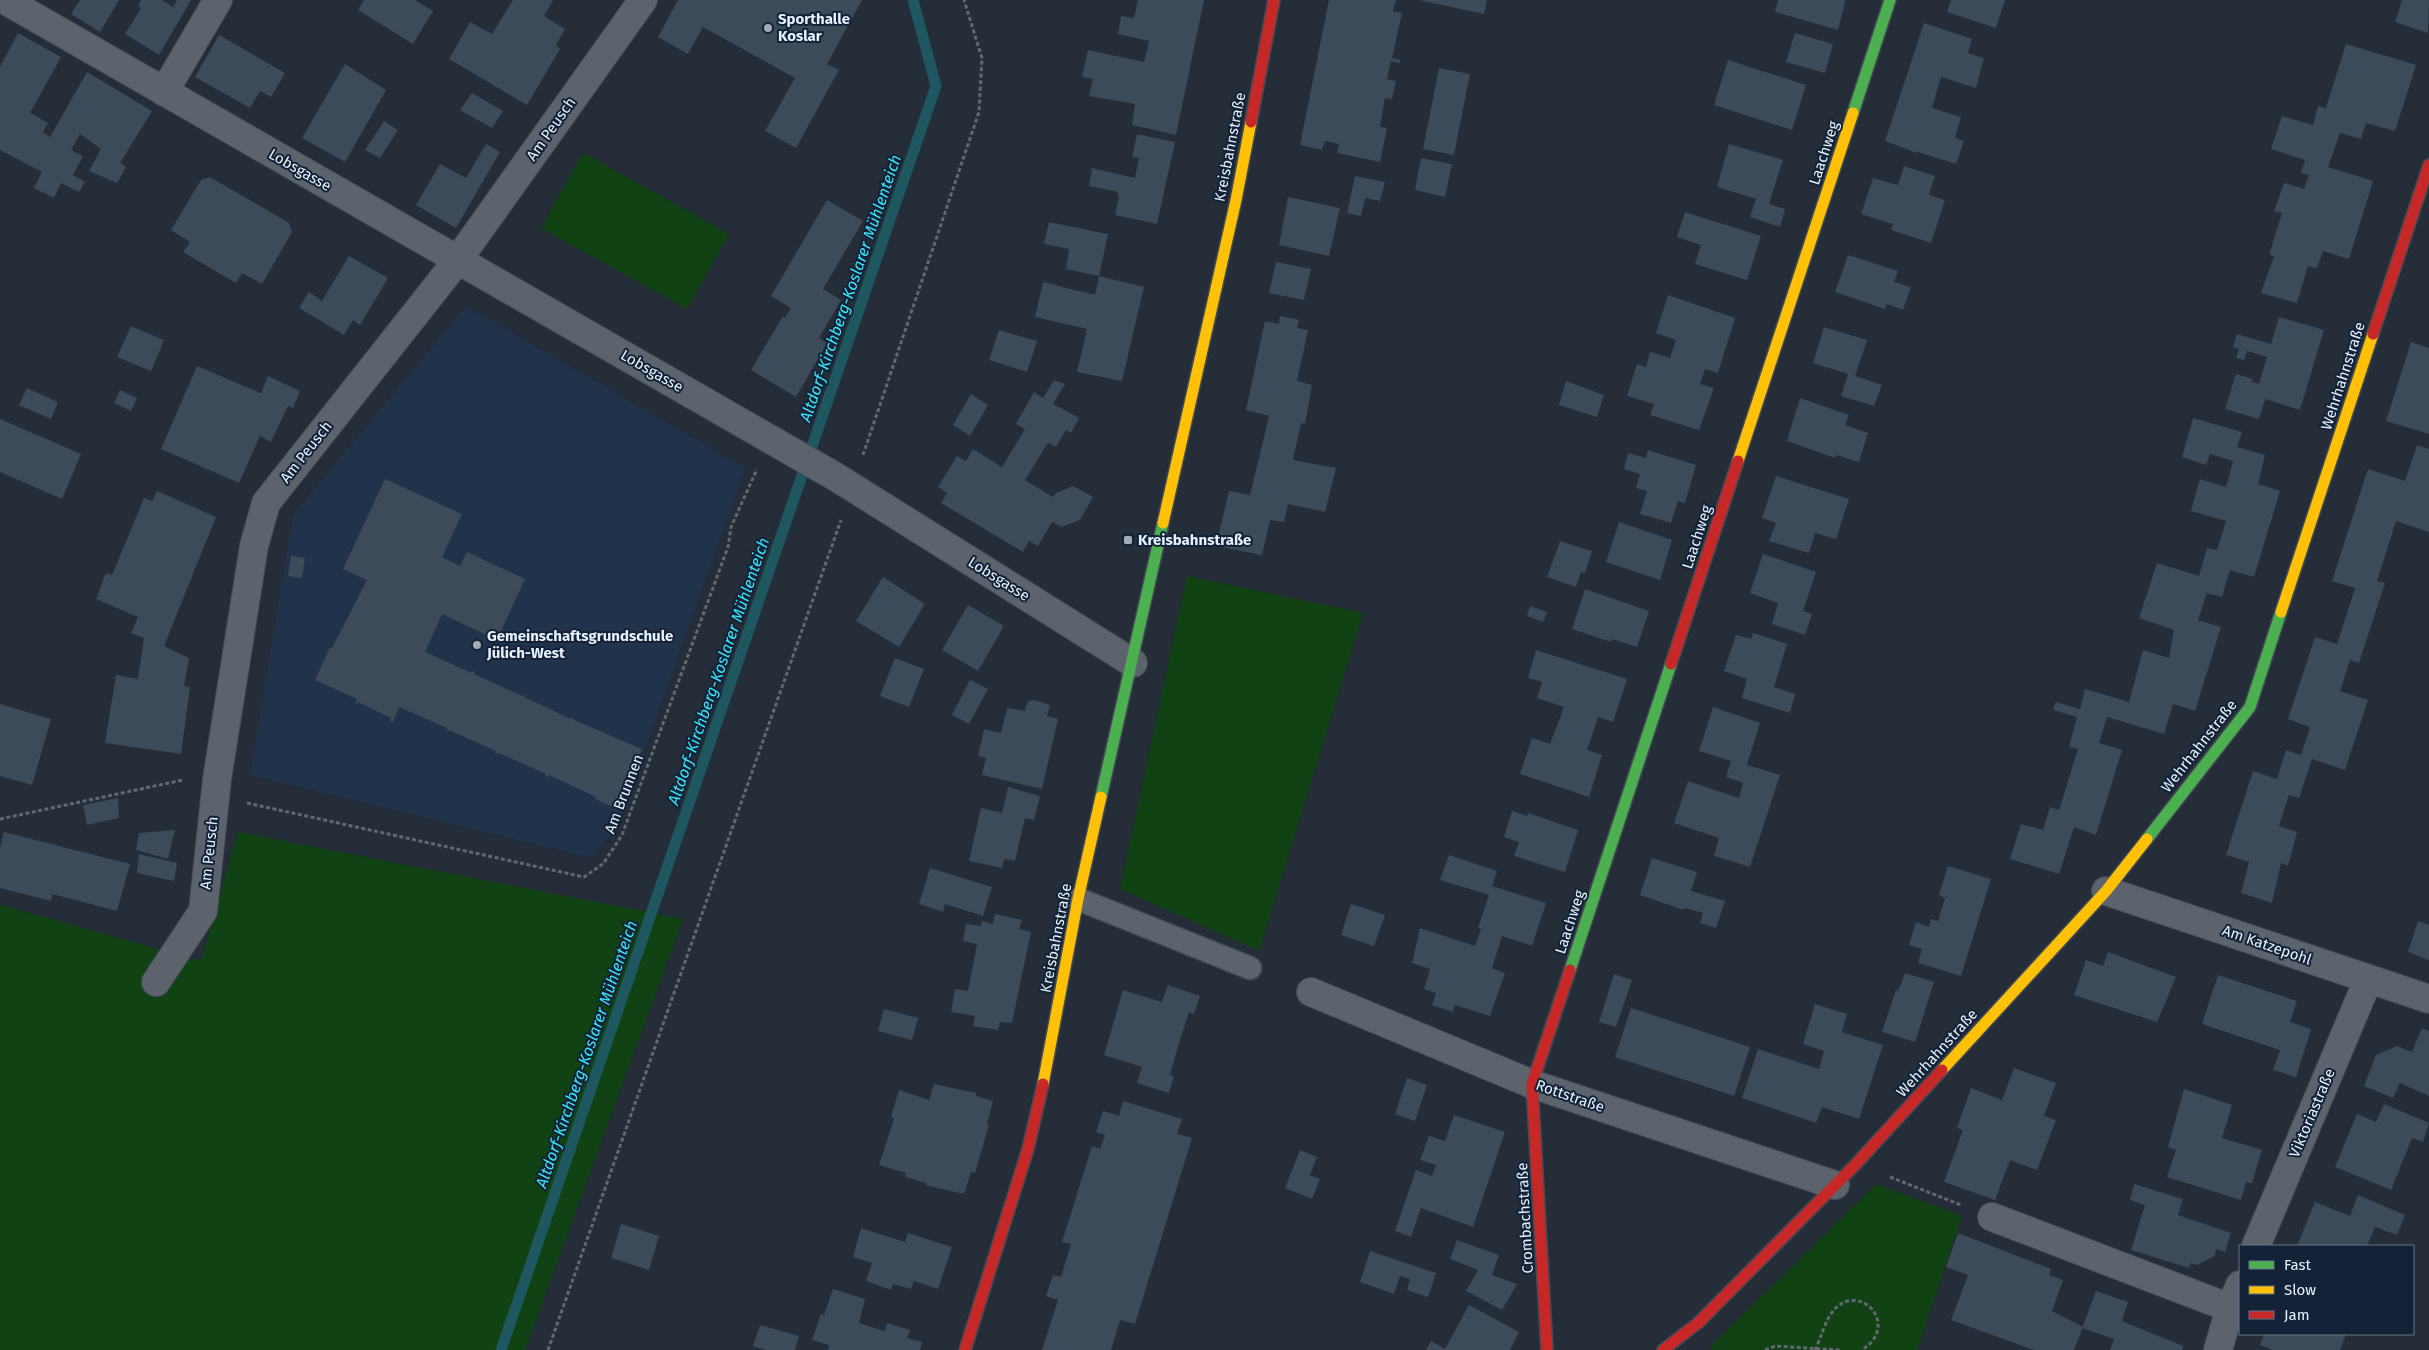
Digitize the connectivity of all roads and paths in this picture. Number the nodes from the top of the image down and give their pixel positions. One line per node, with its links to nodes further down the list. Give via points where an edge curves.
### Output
1 (5, 0): 7 (street, Lobsgasse)
2 (218, 0): 7 (street)
3 (642, 0): 9 (street, Am Peusch)
4 (964, 0): 11 (path, via 982,58 979,112)
5 (1274, 0): 12 (street, Kreisbahnstraße, via 1236,200)
6 (1890, 0): 22 (street, Laachweg)
7 (164, 92): 9 (street, Lobsgasse)
8 (2429, 165): 15 (street, Wehrhahnstraße, via 2250,707)
9 (457, 261): 10 (street, Lobsgasse); 13 (street, Am Peusch, via 266,503 254,546)
10 (778, 443): 11 (street, Lobsgasse); 13 (path, Am Brunnen, via 751,480 731,527 728,547 622,835 603,864 584,877 243,803)
11 (844, 482): 12 (street, Lobsgasse); 29 (path)
12 (1133, 663): 16 (street, Kreisbahnstraße)
13 (216, 786): 14 (path, Am Brunnen, via 202,776); 19 (street, Am Peusch, via 204,911)
14 (0, 818)
15 (2106, 891): 18 (street, Am Katzepohl); 23 (street, Wehrhahnstraße)
16 (1078, 899): 17 (lane); 30 (street, Kreisbahnstraße, via 1028,1149)
17 (1250, 968)
18 (2368, 980): 21 (street, Am Katzepohl); 26 (street, Viktoriastraße)
19 (156, 982)
20 (1311, 992): 22 (street, Rottstraße)
21 (2429, 999)
22 (1532, 1084): 24 (street, Rottstraße); 31 (street, Crombachstraße)
23 (1856, 1164): 24 (street, Wehrhahnstraße); 25 (path)
24 (1835, 1185): 32 (street, via 1698,1323)
25 (1992, 1217): 27 (street)
26 (2256, 1245)
27 (2235, 1296): 36 (street)
28 (1816, 1349): 33 (path, via 1775,1346); 34 (path); 35 (path, via 1832,1312 1851,1300 1862,1301 1877,1317 1875,1339)
29 (548, 1350)
30 (965, 1350)
31 (1547, 1350)
32 (1663, 1350)
33 (1765, 1350)
34 (1840, 1350)
35 (1862, 1350)
36 (2218, 1350)

